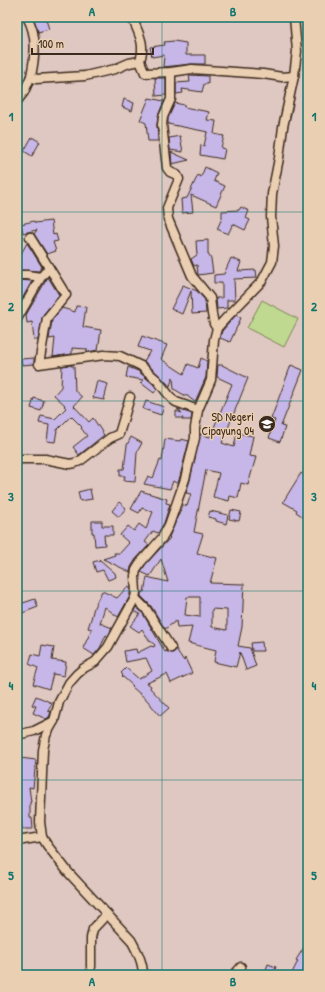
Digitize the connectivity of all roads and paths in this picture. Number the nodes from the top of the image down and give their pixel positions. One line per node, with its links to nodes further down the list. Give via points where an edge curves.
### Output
1 (27, 17): 6 (street, via 35,39)
2 (132, 17): 4 (street, via 141,40 143,53)
3 (294, 17): 7 (street, via 297,51)
4 (140, 61): 5 (street, via 145,73); 6 (street, via 106,72 78,77 39,80)
5 (171, 72): 7 (street, via 192,69); 14 (street, via 171,99 162,126 167,168 179,179 167,215 192,276 210,298 214,324)
6 (32, 76): 8 (street)
7 (294, 76): 14 (street, via 272,194 272,262 262,281)
8 (17, 101)
9 (30, 237): 10 (street)
10 (49, 268): 12 (street); 16 (street, via 66,295 47,318 39,364 98,355 120,356 141,366 176,402)
11 (17, 275): 12 (street)
12 (41, 278): 13 (street)
13 (17, 319)
14 (217, 328): 16 (street, via 211,380)
15 (130, 397): 17 (street, via 119,434 80,461 70,464 46,459)
16 (198, 410): 18 (street, via 193,449 173,514 165,533 136,570)
17 (17, 459)
18 (135, 598): 19 (street, via 146,609); 20 (street, via 104,652 95,662 76,674 69,683 59,702)
19 (171, 648)
20 (54, 721): 21 (street, via 34,731); 22 (street, via 46,735 43,750 40,822)
21 (17, 735)
22 (42, 837): 23 (street); 24 (street, via 68,872)
23 (17, 841)
24 (107, 914): 25 (street, via 93,929); 27 (street, via 131,940 143,967)
25 (91, 967)
26 (241, 967): 28 (street)
27 (143, 975)
28 (234, 975)

